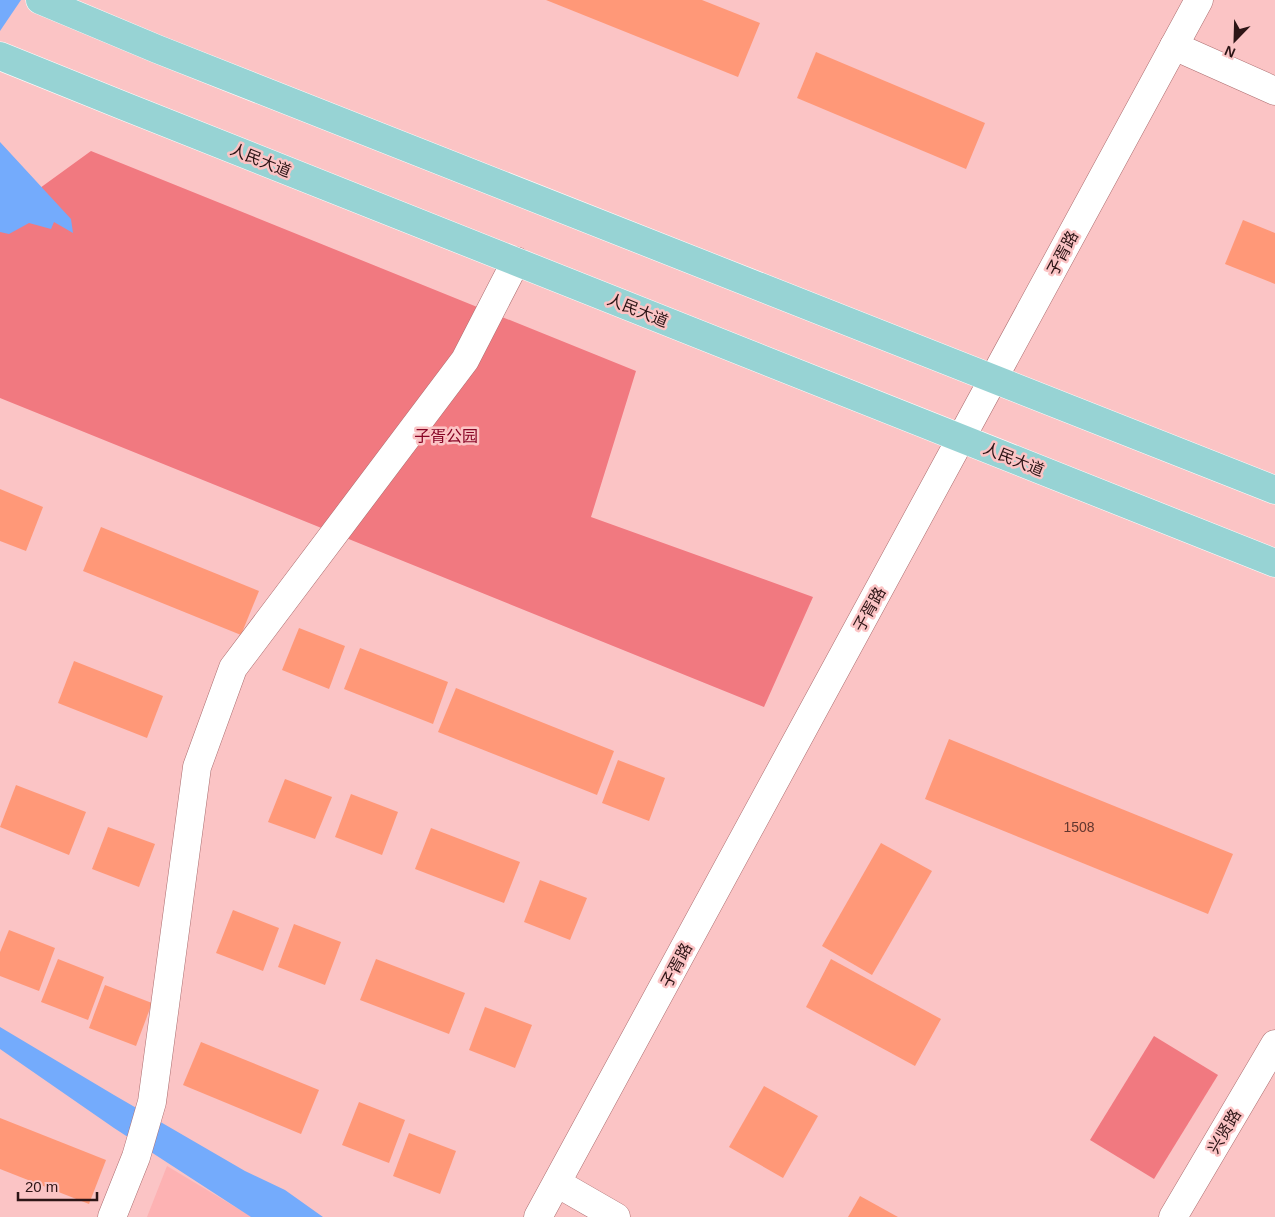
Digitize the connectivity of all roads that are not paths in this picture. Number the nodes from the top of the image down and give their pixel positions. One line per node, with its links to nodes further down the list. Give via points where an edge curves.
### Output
1 (40, 0): 7 (main road)
2 (1199, 0): 3 (street, 子胥路)
3 (1174, 46): 5 (street); 7 (street, 子胥路)
4 (0, 56): 6 (main road, 人民大道)
5 (1275, 91)
6 (516, 261): 8 (main road, 人民大道); 13 (street, via 465,360 233,668 197,767 152,1102 136,1157)
7 (994, 379): 8 (street, 子胥路); 9 (main road)
8 (961, 438): 10 (main road, 人民大道); 12 (street, 子胥路)
9 (1275, 490)
10 (1275, 564)
11 (1275, 1044): 16 (street, 兴贤路)
12 (557, 1183): 14 (street, 子胥路); 15 (street)
13 (112, 1217)
14 (538, 1217)
15 (616, 1217)
16 (1173, 1217)

